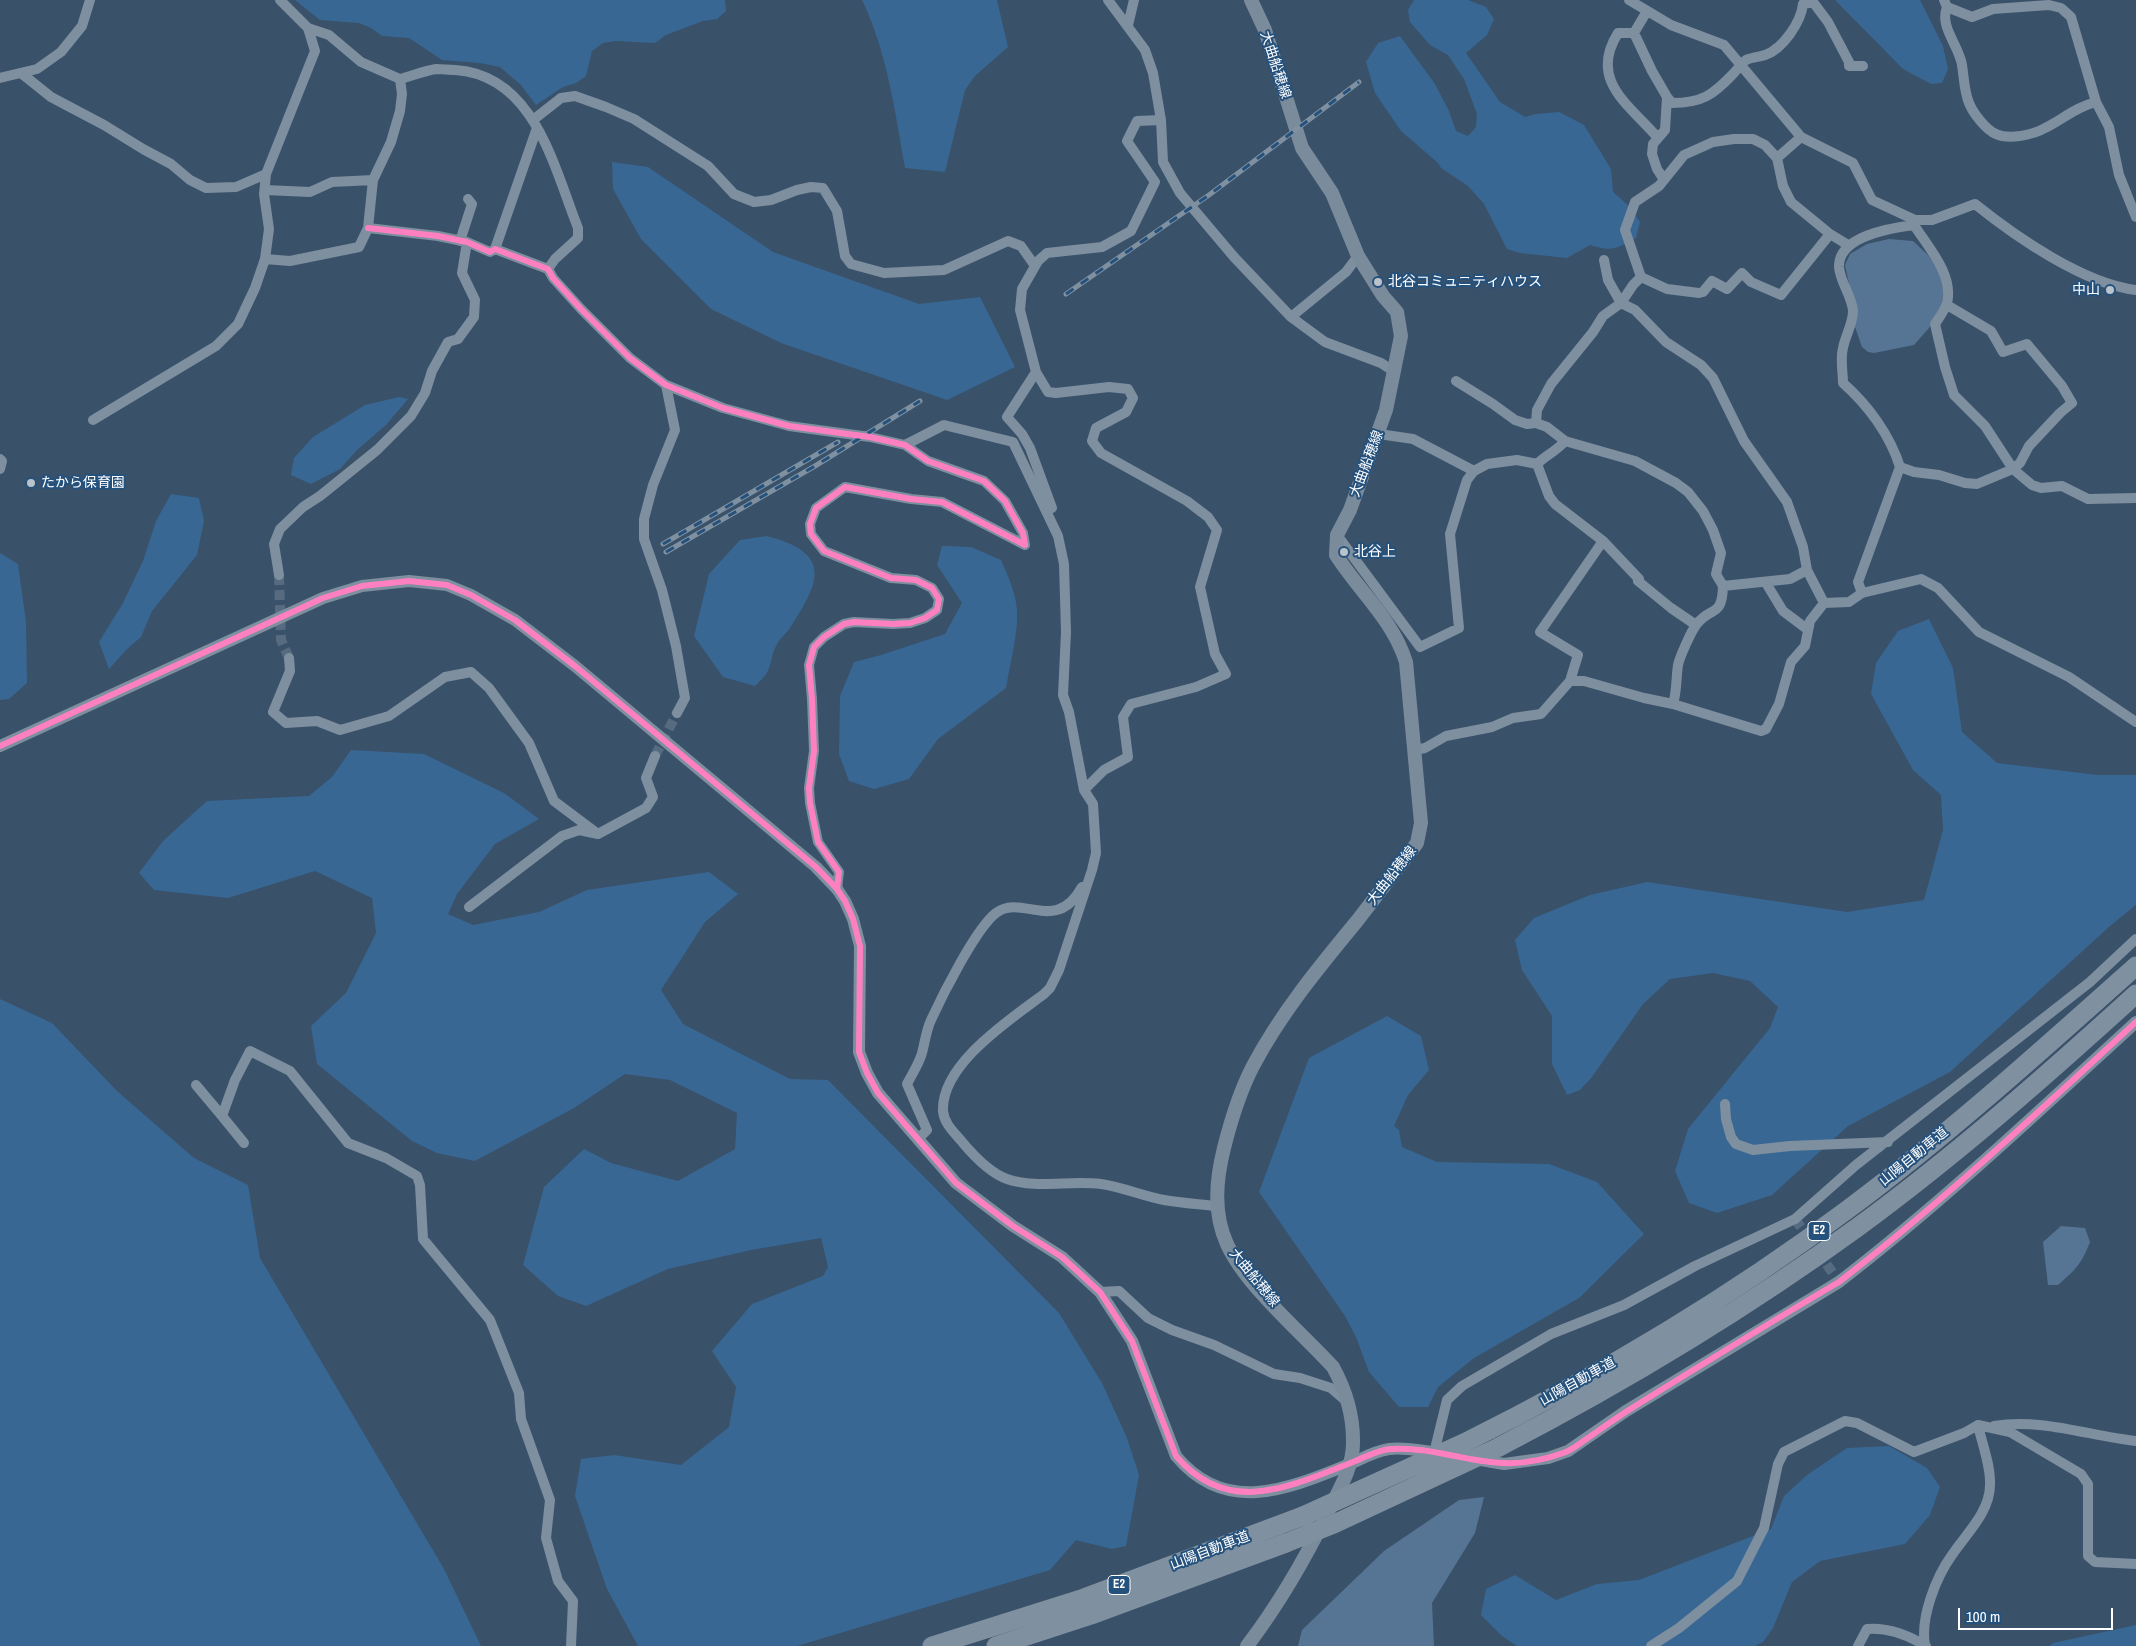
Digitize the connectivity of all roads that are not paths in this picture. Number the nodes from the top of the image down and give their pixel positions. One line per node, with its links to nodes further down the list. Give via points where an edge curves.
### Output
1 (90, 0): 14 (street, via 82,26 61,52 37,69)
2 (280, 0): 10 (street)
3 (1108, 0): 9 (street)
4 (1134, 0): 9 (street)
5 (1251, 0): 36 (main road, 大曲船穂線, via 1264,30 1302,148 1332,193)
6 (1629, 0): 8 (street)
7 (1945, 3): 18 (street, via 1972,17 1993,9 2049,5 2061,8 2071,17); 18 (street, via 1946,21 1961,58 1969,103 1986,127 1996,134 2006,137 2044,129 2084,105)
8 (1647, 12): 11 (street); 12 (street, via 1724,45)
9 (1128, 25): 19 (street, via 1146,50)
10 (308, 28): 16 (street, via 329,35 361,62); 24 (street, via 315,51)
11 (1634, 33): 17 (street); 22 (street, via 1618,33 1612,44 1609,77 1616,93)
12 (1742, 65): 13 (street, via 1746,60 1767,55 1778,48 1798,23 1803,4 1813,2 1828,22 1849,66); 17 (street, via 1704,98 1672,103); 21 (street)
13 (1863, 66)
14 (21, 73): 15 (street); 24 (street, via 51,97 104,124 206,188 236,187)
15 (0, 78)
16 (400, 79): 20 (street, via 436,69 471,71 494,81 517,98); 26 (street, via 400,111 391,142)
17 (1667, 97): 22 (street, via 1665,130)
18 (2096, 102): 29 (street, via 2109,128 2119,175)
19 (1161, 120): 39 (street, via 1137,121 1127,141 1154,182 1131,231 1102,247 1047,253); 45 (street, via 1163,162 1180,193)
20 (535, 124): 35 (street); 39 (street, via 561,98 574,96 634,119 708,166 734,194 754,202 772,200 811,187 823,188 837,211 845,256 852,264 884,273 944,270 1008,241 1021,246); 40 (street, via 555,165 578,228 578,238)
21 (1801, 137): 23 (street); 30 (street, via 1853,163 1872,200)
22 (1658, 138): 25 (street, via 1653,144 1652,154)
23 (1777, 158): 25 (street, via 1765,145 1753,139 1713,142 1684,155); 32 (street, via 1783,186 1791,202)
24 (266, 174): 27 (street)
25 (1663, 178): 41 (street, via 1650,193 1634,202 1627,220 1626,230)
26 (373, 180): 27 (street, via 332,182 310,192); 31 (street)
27 (265, 190): 37 (street, via 269,229)
28 (468, 198): 33 (street, via 472,204)
29 (2136, 217)
30 (1914, 222): 34 (street); 42 (street, via 1932,220 1975,204 2016,234 2089,277 2118,288); 44 (street, via 1944,273 1948,291)
31 (368, 228): 33 (street); 37 (street, via 359,247 290,261)
32 (1830, 234): 34 (street); 41 (street, via 1781,295 1751,282 1742,273 1727,289 1712,281 1703,292 1667,289)
33 (463, 241): 35 (street, via 490,252); 66 (street, via 462,273 476,300 474,317 458,338 448,342 411,416 377,450 303,506 280,530 274,544)
34 (1848, 245): 57 (street, via 1839,266 1853,309 1842,350 1843,383 1874,417)
35 (495, 249): 40 (street)
36 (1358, 256): 45 (street, via 1346,272); 47 (main road, 大曲船穂線, via 1382,296 1397,312 1401,336)
37 (265, 260): 50 (street, via 238,324 216,346)
38 (1604, 260): 43 (street, via 1608,280)
39 (1035, 266): 46 (street, via 1022,289 1020,310)
40 (548, 269): 49 (street, via 580,309 630,358)
41 (1641, 277): 43 (street)
42 (2136, 290)
43 (1622, 303): 51 (street, via 1603,316 1551,384 1537,410); 65 (street, via 1635,310 1666,342 1701,365 1713,378 1744,441 1787,502)
44 (1946, 305): 58 (street, via 1935,324 1954,395 1985,426); 58 (street, via 1991,331 2003,352 2027,344 2072,403 2029,446 2020,463)
45 (1291, 317): 47 (street, via 1325,342 1381,363)
46 (1036, 372): 62 (street, via 1007,417 1030,448 1052,510); 81 (street, via 1048,392 1109,387 1128,389 1133,398 1126,412 1096,428 1092,441 1101,453 1186,501 1208,517 1217,530 1200,587 1215,654 1226,674 1196,687 1131,704 1123,717 1128,756 1104,770)
47 (1394, 372): 52 (main road, 大曲船穂線)
48 (1456, 381): 51 (street, via 1515,420)
49 (666, 385): 54 (street, via 724,408 789,426); 76 (street, via 675,430 644,519 644,539 662,590 676,646 685,698)
50 (93, 420)
51 (1536, 423): 53 (street)
52 (1379, 434): 60 (street, via 1413,439); 63 (main road, 大曲船穂線)
53 (1565, 441): 56 (street); 68 (street, via 1635,461 1688,492 1713,530 1721,553 1716,574)
54 (905, 445): 62 (street, via 944,425 1013,442); 84 (street, via 928,461 984,481 1005,502 1023,534 1024,545 942,502 845,487 816,508 810,524 811,534 824,551 892,578 916,580 932,588 938,599 937,610 925,618 910,623 844,624 814,647 809,665 814,751 810,803 818,842 839,872)
55 (0, 459): 59 (street)
56 (1537, 464): 60 (street, via 1503,461); 64 (street, via 1555,504)
57 (1900, 467): 58 (street, via 1977,484); 69 (street, via 1858,582)
58 (2012, 469): 61 (street, via 2032,485 2042,488 2062,486 2088,499)
59 (0, 470)
60 (1474, 471): 63 (street, via 1450,534 1459,628 1420,646)
61 (2136, 498)
62 (1049, 516): 81 (street, via 1058,536 1064,564 1066,632 1063,695)
63 (1337, 536): 79 (main road, 大曲船穂線, via 1336,555 1390,625 1402,647)
64 (1603, 540): 71 (street, via 1639,578 1638,581); 74 (street, via 1540,632 1578,655)
65 (1807, 570): 67 (street, via 1790,579); 70 (street)
66 (279, 575)
67 (1766, 583): 68 (street); 72 (street, via 1783,611)
68 (1723, 586): 71 (street, via 1720,608)
69 (1862, 593): 70 (street, via 1849,602); 77 (street, via 1921,579 1938,588 1979,632 2069,677)
70 (1824, 603): 72 (street)
71 (1696, 625): 75 (street, via 1679,663)
72 (1807, 629): 75 (street, via 1806,646 1791,662 1779,704 1766,728 1761,730)
73 (289, 658): 82 (street, via 290,671 273,712 286,723 317,721 340,730 389,716 445,677 470,672 489,688 530,743 554,801)
74 (1570, 681): 75 (street, via 1584,681); 79 (street, via 1540,714 1446,736 1425,748)
75 (1673, 704)
76 (677, 713)
77 (2136, 722)
78 (0, 746): 84 (street, via 324,598 362,586 409,581 448,585 515,620 575,666 799,851)
79 (1414, 750): 96 (main road, 大曲船穂線, via 1421,823 1418,843 1270,1034 1253,1067 1229,1130 1221,1160)
80 (655, 756): 82 (street, via 646,778 653,798 646,808)
81 (1084, 790): 83 (street, via 1093,804 1094,813 1096,853)
82 (598, 834): 85 (street, via 580,830 562,836)
83 (1092, 870): 93 (street, via 1079,894 1065,908 1039,912 1008,907 995,914 970,947 930,1021 922,1055 907,1084 927,1130); 96 (street, via 1050,988 980,1043 955,1075 946,1094 943,1112 948,1125 966,1146 993,1171 1006,1178 1021,1182 1102,1184 1164,1200)
84 (837, 889): 93 (street, via 853,919 860,946 859,1052 878,1093)
85 (469, 907)
86 (2136, 939): 94 (street, via 2090,982)
87 (2136, 966): 107 (highway, 山陽自動車道 / E2, bridge, via 1909,1163 1802,1242 1684,1321 1601,1370 1464,1443 1303,1516 1084,1598)
88 (2136, 994): 108 (highway, 山陽自動車道 / E2, bridge, via 1922,1178 1859,1226 1699,1334 1590,1400 1456,1468 1286,1544)
89 (2136, 1022): 102 (street, via 2001,1145 1839,1282 1626,1411 1568,1451 1548,1458 1504,1464)
90 (196, 1085): 92 (street)
91 (1725, 1104): 94 (street, via 1730,1137 1736,1144 1753,1150)
92 (222, 1116): 95 (street); 106 (street, via 250,1051 290,1071 348,1143 386,1158 417,1176 423,1239 490,1320 518,1393 521,1419 550,1500 546,1538 558,1581 573,1601)
93 (918, 1139): 97 (street, via 961,1187 1062,1257)
94 (1888, 1142): 102 (street, via 1856,1165 1795,1219 1695,1266 1624,1305 1551,1334 1462,1386 1447,1400)
95 (244, 1143)
96 (1216, 1206): 98 (main road, 大曲船穂線, via 1220,1226 1240,1266 1333,1367)
97 (1100, 1292): 98 (street, via 1119,1291 1148,1318 1172,1330 1214,1345 1274,1374 1331,1388); 103 (street, via 1132,1341 1176,1456 1189,1471 1228,1491 1250,1493 1276,1489)
98 (1347, 1402): 103 (main road, 大曲船穂線, via 1354,1441)
99 (1978, 1425): 100 (street); 105 (street, via 1990,1486 1985,1506 1938,1581 1922,1632); 110 (street, via 1914,1452 1857,1423 1845,1421 1784,1452 1778,1464 1764,1528 1737,1581 1679,1628)
100 (1988, 1427): 101 (street, via 2012,1423 2038,1424); 104 (street, via 2010,1432 2081,1474 2088,1484 2088,1556 2095,1562)
101 (2136, 1441)
102 (1434, 1453): 103 (street, via 1390,1449)
103 (1350, 1464): 109 (main road, 大曲船穂線, via 1311,1546)
104 (2136, 1564)
105 (1926, 1645): 111 (street, via 1882,1628 1867,1629)
106 (571, 1646)
107 (932, 1646)
108 (996, 1646)
109 (1247, 1646)
110 (1651, 1646)
111 (1858, 1646)

